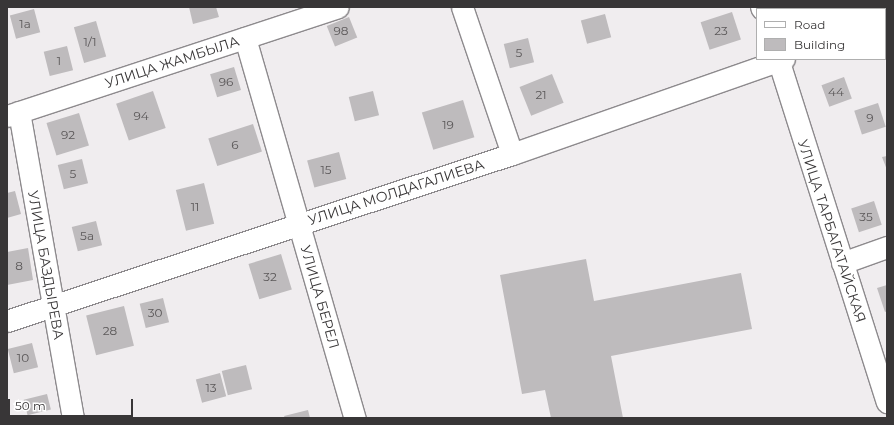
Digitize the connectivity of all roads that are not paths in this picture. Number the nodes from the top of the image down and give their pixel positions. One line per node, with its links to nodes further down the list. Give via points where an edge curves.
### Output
1 (338, 7): 3 (street, УЛИЦА ЖАМБЫЛА)
2 (462, 7): 6 (street)
3 (245, 38): 5 (street, УЛИЦА ЖАМБЫЛА); 7 (street, УЛИЦА БЕРЕЛ)
4 (780, 60): 6 (street, УЛИЦА МОЛДАГАЛИЕВА); 9 (street, УЛИЦА ТАРБАГАТАЙСКАЯ)
5 (13, 114): 10 (street, УЛИЦА БАЗДЫРЕВА)
6 (512, 154): 7 (street, УЛИЦА МОЛДАГАЛИЕВА)
7 (299, 224): 10 (street, УЛИЦА МОЛДАГАЛИЕВА); 14 (street, УЛИЦА БЕРЕЛ)
8 (887, 247): 9 (street)
9 (842, 263): 12 (street, УЛИЦА ТАРБАГАТАЙСКАЯ)
10 (53, 306): 11 (street, УЛИЦА МОЛДАГАЛИЕВА); 13 (street, УЛИЦА БАЗДЫРЕВА)
11 (7, 321)
12 (887, 402)
13 (72, 418)
14 (355, 418)

